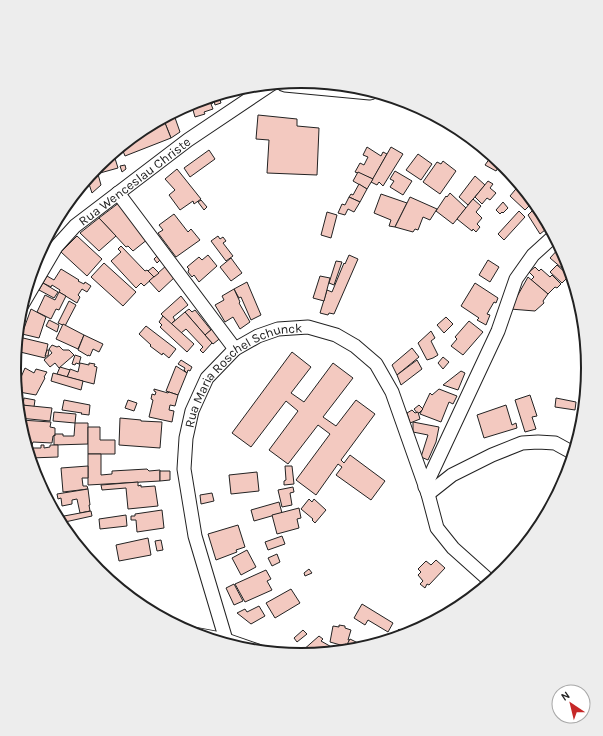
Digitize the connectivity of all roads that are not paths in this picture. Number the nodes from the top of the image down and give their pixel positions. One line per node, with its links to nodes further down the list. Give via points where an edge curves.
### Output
1 (262, 91): 2 (street, Rua Wenceslau Christe, via 188,140)
2 (118, 193): 4 (street, Rua Wenceslau Christe, via 75,226 56,247); 5 (street)
3 (550, 239): 7 (street, via 533,254 516,279 498,331)
4 (34, 284)
5 (235, 349): 7 (street, Rua Maria Roschel Schunck, via 258,336 278,329 308,327 336,335 355,346 376,364 392,392); 9 (street, Rua Maria Roschel Schunck, via 207,378 192,411 186,438 184,469 195,536)
6 (569, 451): 7 (street, via 555,443 522,443 492,455)
7 (427, 490): 8 (street, Rua Maria Roschel Schunck, via 437,528 453,548)
8 (487, 578)
9 (225, 638)

